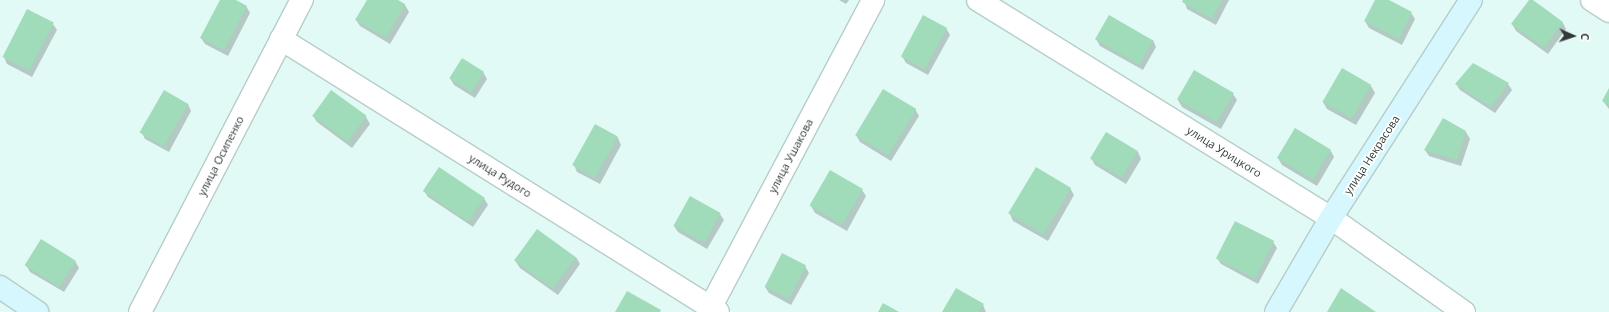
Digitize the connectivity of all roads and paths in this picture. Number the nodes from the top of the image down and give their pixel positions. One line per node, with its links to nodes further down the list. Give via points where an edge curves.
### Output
1 (302, 0): 7 (street, улица Осипенко)
2 (874, 0): 10 (street, улица Ушакова)
3 (978, 0): 8 (street, улица Урицкого)
4 (1471, 0): 8 (street, улица Некрасова)
5 (1592, 0): 6 (street)
6 (1609, 11)
7 (281, 39): 10 (street, улица Рудого); 12 (street, улица Осипенко)
8 (1331, 218): 13 (street, улица Некрасова); 14 (street, улица Урицкого)
9 (0, 287): 11 (street)
10 (712, 310)
11 (36, 312)
12 (140, 312)
13 (1276, 312)
14 (1464, 312)

